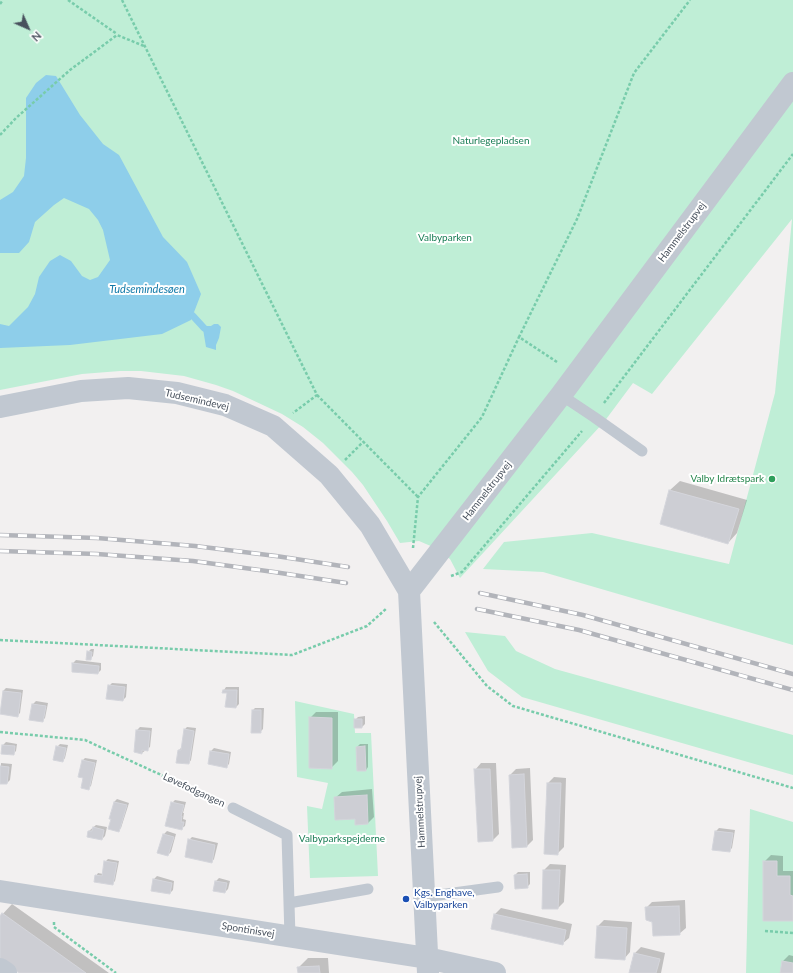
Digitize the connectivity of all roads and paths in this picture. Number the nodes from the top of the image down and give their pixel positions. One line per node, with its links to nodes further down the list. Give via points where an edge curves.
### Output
1 (3, 0): 5 (path)
2 (68, 0): 6 (path)
3 (122, 0): 7 (path)
4 (690, 0): 11 (path, via 634,73 577,219)
5 (0, 4)
6 (117, 35): 7 (path); 9 (path, via 70,70)
7 (144, 46): 13 (path)
8 (793, 84): 12 (street, Hammelstrupvej)
9 (0, 135)
10 (793, 154): 16 (path)
11 (519, 336): 12 (path); 19 (path, via 482,417)
12 (576, 375): 14 (street, Hammelstrupvej)
13 (316, 395): 17 (path, via 289,417); 19 (path)
14 (561, 395): 16 (lane); 22 (street, Hammelstrupvej)
15 (0, 407): 17 (street, Tudsemindevej, via 81,391 128,388 177,393 226,405)
16 (594, 417): 18 (lane); 21 (path, via 462,572)
17 (273, 426): 22 (street, Tudsemindevej, via 329,475 370,525)
18 (642, 451)
19 (418, 497): 20 (path)
20 (412, 552)
21 (449, 576)
22 (409, 591): 24 (path, via 366,626 292,655); 31 (street, Hammelstrupvej)
23 (431, 619): 26 (path, via 487,686 513,706)
24 (0, 640)
25 (0, 732): 27 (path, Løvefodgangen, via 85,740)
26 (793, 788)
27 (233, 808): 33 (lane, Løvefodgangen, via 287,835)
28 (498, 887): 31 (lane)
29 (368, 890): 33 (lane)
30 (0, 891): 32 (street, Spontinisvej)
31 (424, 897): 37 (street, Hammelstrupvej)
32 (56, 900): 36 (street, Spontinisvej); 40 (path, via 54,927)
33 (289, 903): 36 (lane, Løvefodgangen)
34 (765, 931): 35 (path)
35 (793, 933)
36 (290, 937): 37 (street, Spontinisvej)
37 (427, 966): 41 (street, Spontinisvej)
38 (0, 969): 39 (street)
39 (6, 973)
40 (116, 973)
41 (495, 973)

